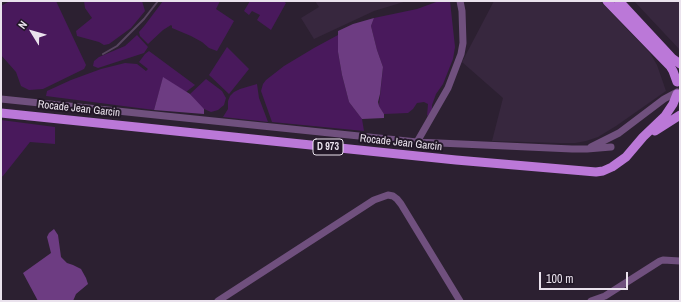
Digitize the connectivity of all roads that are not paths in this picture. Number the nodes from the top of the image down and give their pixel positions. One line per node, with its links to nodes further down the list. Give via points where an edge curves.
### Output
1 (460, 1): 11 (street, via 463,43 461,54 448,88)
2 (607, 1): 5 (main road, via 670,66)
3 (619, 1): 4 (main road)
4 (680, 64)
5 (679, 79): 6 (main road, via 676,88)
6 (678, 95): 10 (main road, Rocade Jean Garcin / D 973, via 665,116); 13 (street, via 664,99 619,133)
7 (1, 99): 11 (street, Rocade Jean Garcin / D 973)
8 (1, 113): 10 (main road, Rocade Jean Garcin / D 973, via 589,172 612,167)
9 (680, 115): 10 (main road, Rocade Jean Garcin / D 973)
10 (643, 137)
11 (418, 142): 13 (street, Rocade Jean Garcin / D 973)
12 (611, 147): 13 (street, Rocade Jean Garcin / D 973)
13 (587, 149)
14 (680, 261): 17 (street, via 660,261 605,296)
15 (218, 301): 16 (street, via 374,200 388,195 393,196 401,204)
16 (460, 301)
17 (591, 301)

